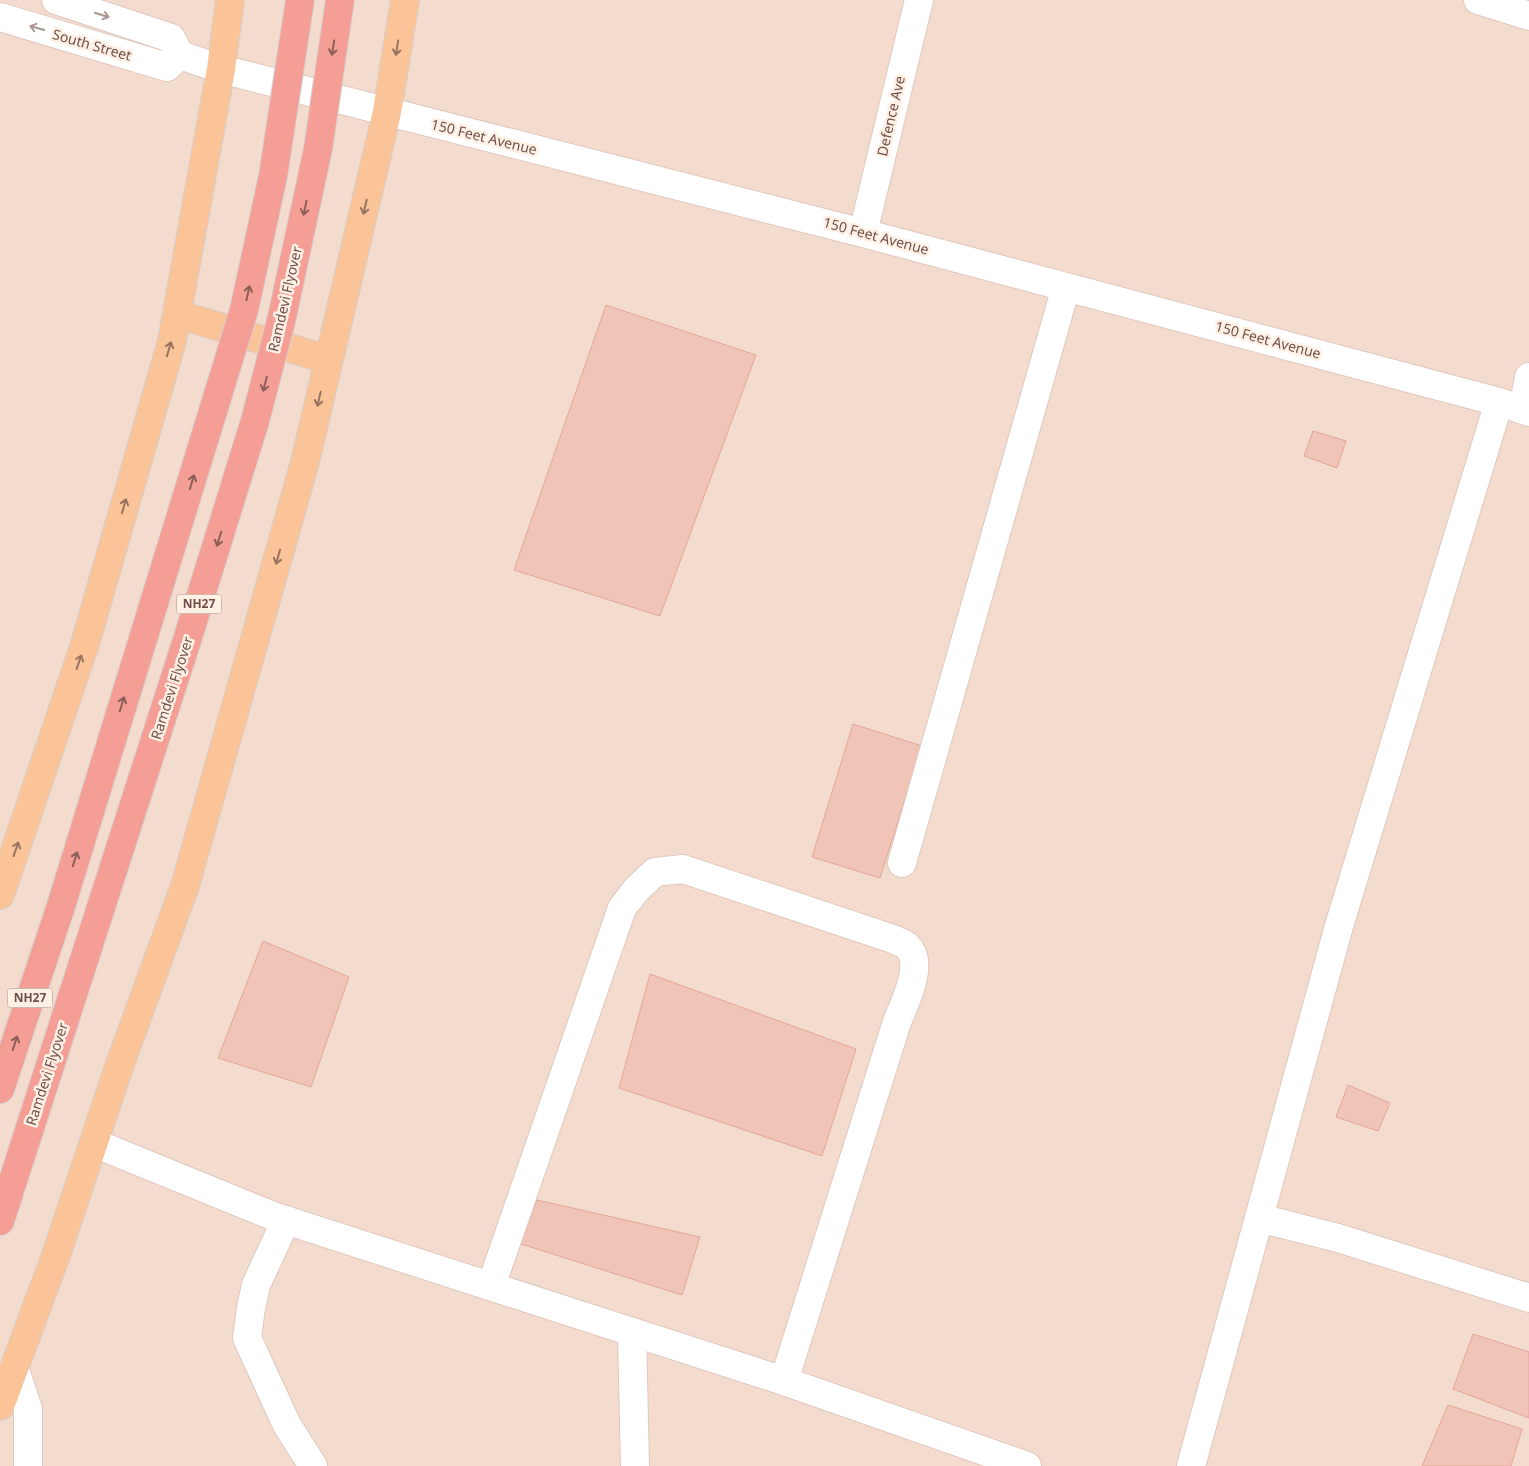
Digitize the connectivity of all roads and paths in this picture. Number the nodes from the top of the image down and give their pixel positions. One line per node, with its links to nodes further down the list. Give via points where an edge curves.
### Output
1 (56, 0): 10 (street, one-way to 10, via 171,38)
2 (230, 0): 11 (main road)
3 (300, 0): 21 (highway, NH27, one-way to 3, bridge, via 61,906 244,310 273,176)
4 (340, 0): 25 (highway, Ramdevi Flyover / NH27, one-way to 25, bridge, via 318,149 282,317 255,421)
5 (405, 0): 12 (main road, one-way to 12)
6 (919, 0): 13 (street, Defence Ave)
7 (1478, 0): 8 (street)
8 (1529, 16)
9 (0, 17): 10 (street, South Street, one-way to 9, via 167,67)
10 (180, 55): 11 (street, 150 Feet Avenue)
11 (221, 69): 12 (street, 150 Feet Avenue); 15 (main road)
12 (387, 112): 13 (street, 150 Feet Avenue); 16 (main road, one-way to 16)
13 (863, 233): 14 (street, 150 Feet Avenue)
14 (1066, 287): 18 (street, 150 Feet Avenue); 19 (street)
15 (176, 314): 16 (main road); 20 (main road, one-way to 15, via 85,644 172,341)
16 (329, 360): 22 (main road, one-way to 22, via 304,462 185,886)
17 (1529, 377): 18 (street)
18 (1517, 408): 23 (street, via 1339,926)
19 (902, 863)
20 (0, 895)
21 (0, 1089)
22 (94, 1143): 24 (street); 29 (main road)
23 (1259, 1218): 27 (street, via 1338,1238); 36 (street)
24 (286, 1220): 26 (street); 33 (street, via 256,1285 247,1338 288,1425)
25 (0, 1221)
26 (491, 1286): 28 (street); 30 (street, via 622,908 655,872 683,868 893,939 907,946 914,959 914,975)
27 (1529, 1298)
28 (632, 1332): 30 (street); 34 (street)
29 (14, 1367): 31 (main road); 32 (street, via 28,1409)
30 (784, 1381): 35 (street)
31 (0, 1406)
32 (28, 1466)
33 (313, 1466)
34 (635, 1466)
35 (1027, 1466)
36 (1191, 1466)

